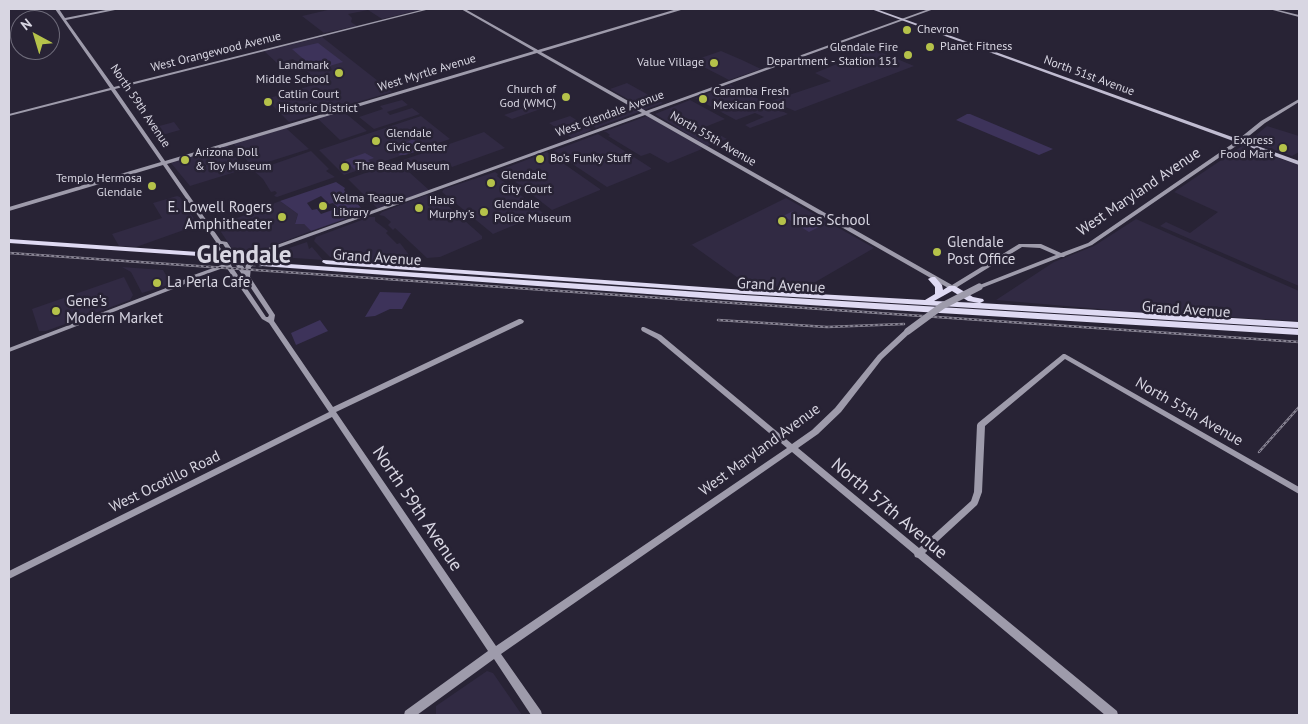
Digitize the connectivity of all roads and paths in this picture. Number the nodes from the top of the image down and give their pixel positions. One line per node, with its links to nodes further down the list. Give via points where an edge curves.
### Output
1 (57, 9): 10 (street, North 59th Avenue)
2 (115, 9): 10 (street)
3 (428, 9): 13 (street, West Orangewood Avenue)
4 (463, 9): 12 (street, North 55th Avenue)
5 (680, 9): 12 (street, West Myrtle Avenue)
6 (873, 9): 11 (main road, North 51st Avenue)
7 (932, 9): 11 (street, West Glendale Avenue)
8 (1270, 9): 9 (street)
9 (1299, 16)
10 (64, 19): 13 (street, North 59th Avenue)
11 (903, 20): 15 (street, West Glendale Avenue); 17 (main road, North 51st Avenue)
12 (539, 50): 15 (street, North 55th Avenue); 18 (street, West Myrtle Avenue)
13 (113, 88): 16 (street, West Orangewood Avenue); 18 (street, North 59th Avenue)
14 (1299, 100): 17 (street, West Maryland Avenue)
15 (647, 113): 23 (street, West Glendale Avenue); 29 (street, North 55th Avenue)
16 (9, 115)
17 (1239, 141): 19 (main road, North 51st Avenue); 25 (street, West Maryland Avenue, via 1096,241)
18 (163, 162): 20 (street, West Myrtle Avenue); 22 (street, North 59th Avenue)
19 (1299, 162)
20 (9, 209)
21 (9, 241): 24 (highway, via 211,258)
22 (219, 242): 27 (street, North 59th Avenue, via 225,243); 28 (street, North 59th Avenue, via 216,246)
23 (296, 242): 26 (street, West Glendale Avenue); 27 (street, West Glendale Avenue)
24 (9, 247)
25 (1062, 256): 31 (street, via 1035,244 1016,246); 44 (street, West Maryland Avenue, bridge, via 972,290 942,306 908,331 882,356 828,421)
26 (263, 260): 27 (street, West Glendale Avenue); 30 (street, via 248,266); 33 (highway, Grand Avenue); 38 (highway, Grand Avenue, via 734,297)
27 (238, 263): 28 (street, West Glendale Avenue); 30 (street, North 59th Avenue)
28 (229, 266): 37 (street, North 59th Avenue, via 264,318); 42 (street, West Glendale Avenue)
29 (932, 279): 31 (street, North 55th Avenue); 32 (highway, via 939,288)
30 (250, 281): 37 (street, North 59th Avenue, via 272,315)
31 (952, 288): 32 (highway); 34 (highway, via 976,300)
32 (939, 296): 33 (highway)
33 (917, 301): 34 (highway, Grand Avenue)
34 (1073, 310): 35 (highway, Grand Avenue)
35 (1203, 319): 38 (highway, via 1200,322); 39 (highway, Grand Avenue)
36 (521, 320): 43 (street, West Ocotillo Road)
37 (272, 321): 43 (street, North 59th Avenue)
38 (1173, 323): 41 (highway, Grand Avenue)
39 (1299, 325)
40 (644, 330): 44 (street, North 57th Avenue, via 659,337)
41 (1299, 332)
42 (9, 350)
43 (333, 412): 47 (street, West Ocotillo Road); 48 (street, North 59th Avenue)
44 (792, 449): 46 (street, North 57th Avenue); 48 (street, West Maryland Avenue)
45 (1299, 492): 46 (street, North 55th Avenue, via 1065,356 981,425 978,492 974,503)
46 (918, 554): 51 (street, North 57th Avenue)
47 (9, 575)
48 (494, 654): 49 (street, West Maryland Avenue); 50 (street, North 59th Avenue)
49 (409, 715)
50 (537, 715)
51 (1113, 715)

